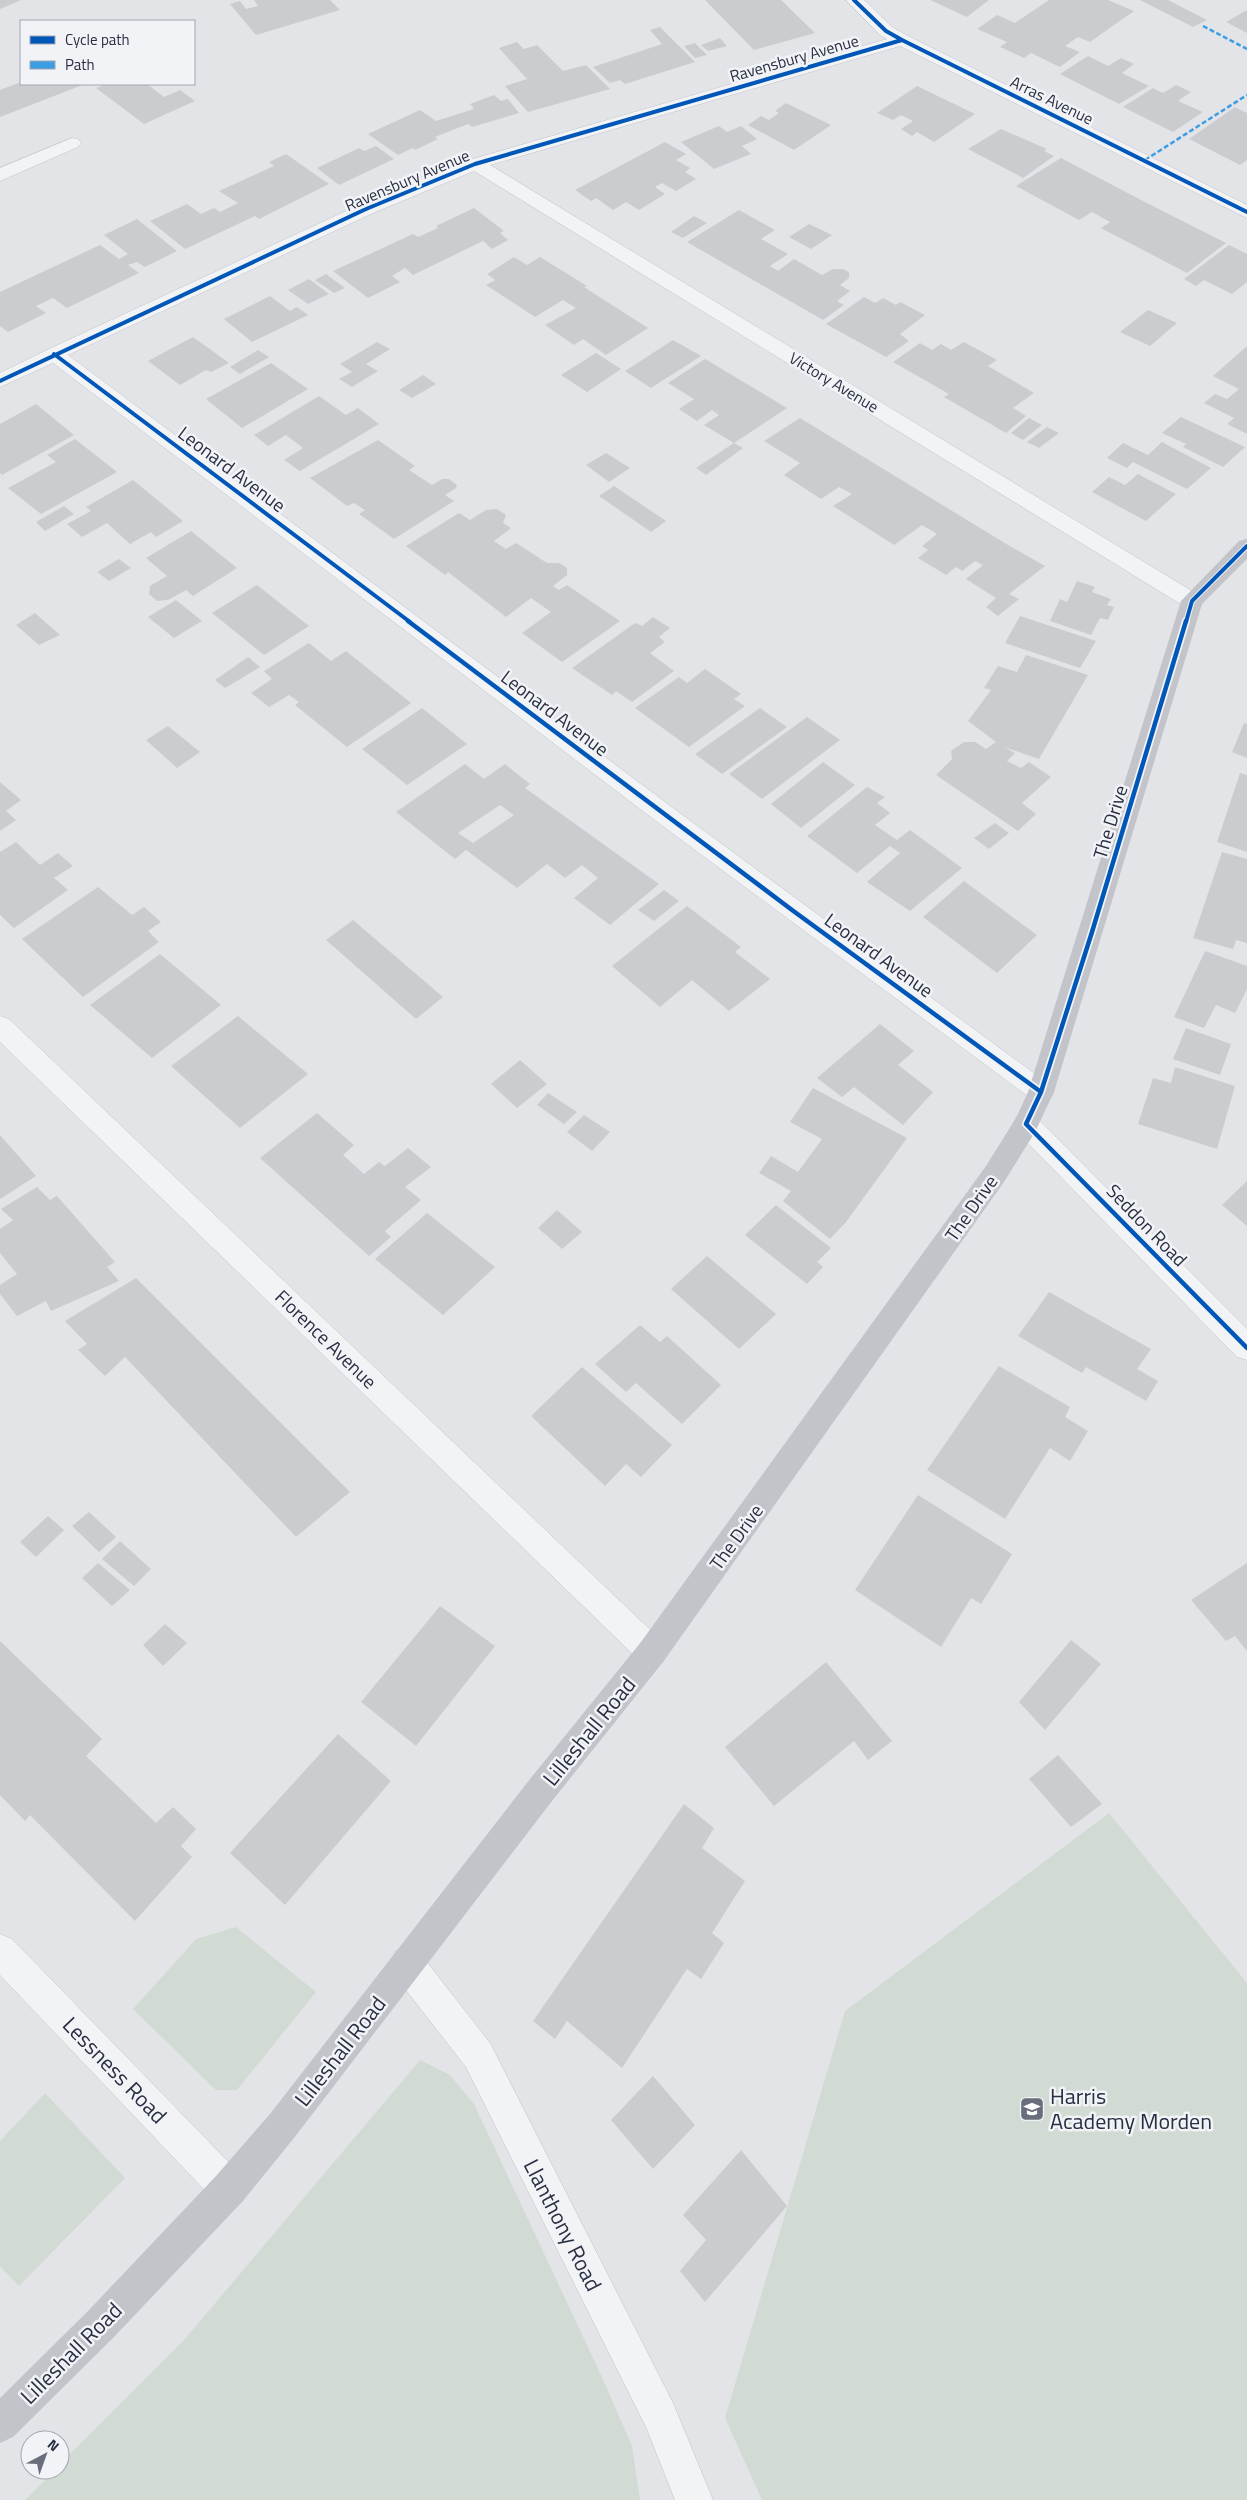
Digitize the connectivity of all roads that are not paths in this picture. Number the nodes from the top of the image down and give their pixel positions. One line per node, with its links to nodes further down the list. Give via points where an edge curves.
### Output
1 (854, 0): 2 (street, Arras Avenue, via 886,31)
2 (902, 40): 4 (street, Ravensbury Avenue); 6 (street, Arras Avenue)
3 (72, 143): 5 (street)
4 (475, 164): 7 (street, Ravensbury Avenue, via 366,209); 10 (street, Victory Avenue)
5 (0, 175)
6 (1247, 212)
7 (54, 354): 8 (street, Ravensbury Avenue); 12 (street, Leonard Avenue, via 580,752)
8 (0, 381)
9 (1247, 546): 10 (street, The Drive)
10 (1192, 601): 12 (street, The Drive)
11 (0, 1026): 15 (street, Florence Avenue)
12 (1041, 1092): 13 (street, The Drive)
13 (1026, 1124): 14 (street, Seddon Road); 15 (street, The Drive, via 943,1250)
14 (1247, 1348)
15 (652, 1652): 17 (street, Lilleshall Road)
16 (0, 1951): 18 (street, Lessness Road)
17 (407, 1964): 18 (street, Lilleshall Road); 20 (street, Llanthony Road, via 478,2055 660,2416)
18 (230, 2189): 19 (street, Lilleshall Road)
19 (0, 2424)
20 (694, 2500)

